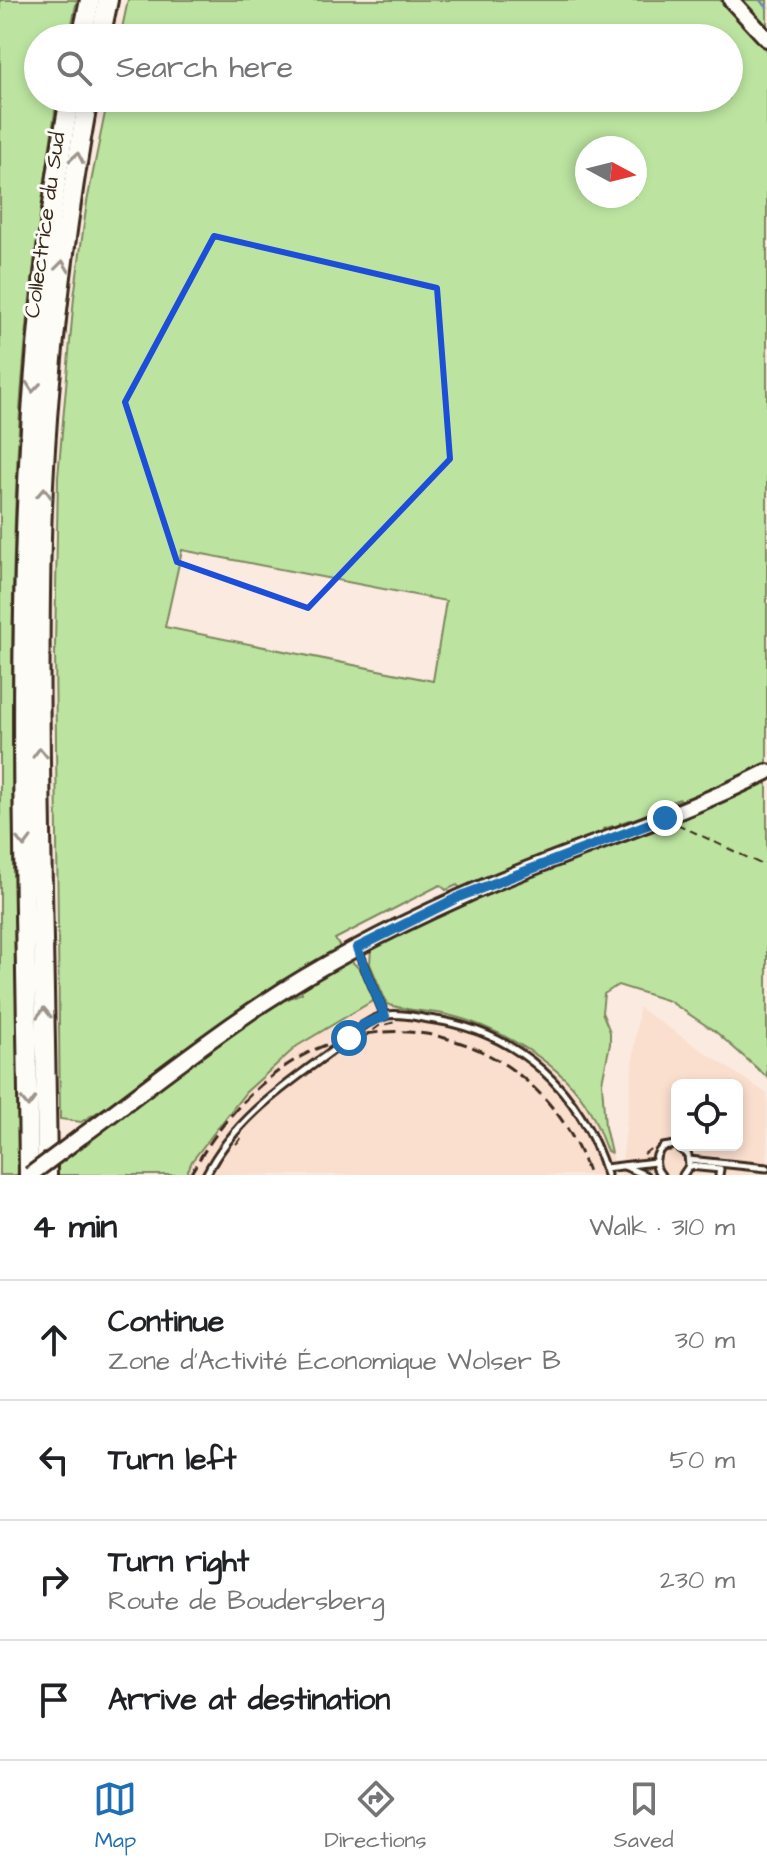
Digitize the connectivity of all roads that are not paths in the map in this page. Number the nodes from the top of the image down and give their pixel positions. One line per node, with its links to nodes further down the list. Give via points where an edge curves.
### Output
1 (90, 0): 4 (highway)
2 (108, 0): 5 (highway)
3 (731, 0): 6 (main road)
4 (85, 24)
5 (103, 24)
6 (765, 36)
7 (68, 112): 18 (highway, Collectrice du Sud, one-way to 18, via 39,309 24,537)
8 (86, 112): 19 (highway, Collectrice du Sud, one-way to 8, via 41,537 57,313)
9 (767, 772): 10 (main road, via 665,818 461,896)
10 (357, 948): 11 (lane); 18 (main road, bridge, via 263,1004)
11 (385, 1016): 17 (lane, via 447,1021 492,1036 533,1061 569,1098 596,1140); 20 (lane, via 363,1025 265,1100 226,1143)
12 (655, 1162): 13 (lane, via 669,1145 681,1147); 14 (lane); 22 (lane)
13 (689, 1163): 16 (lane); 23 (lane)
14 (623, 1166): 17 (lane); 21 (lane)
15 (767, 1168): 16 (lane)
16 (720, 1169)
17 (606, 1172)
18 (30, 1175)
19 (47, 1175)
20 (206, 1175)
21 (645, 1175)
22 (661, 1175)
23 (683, 1175)

